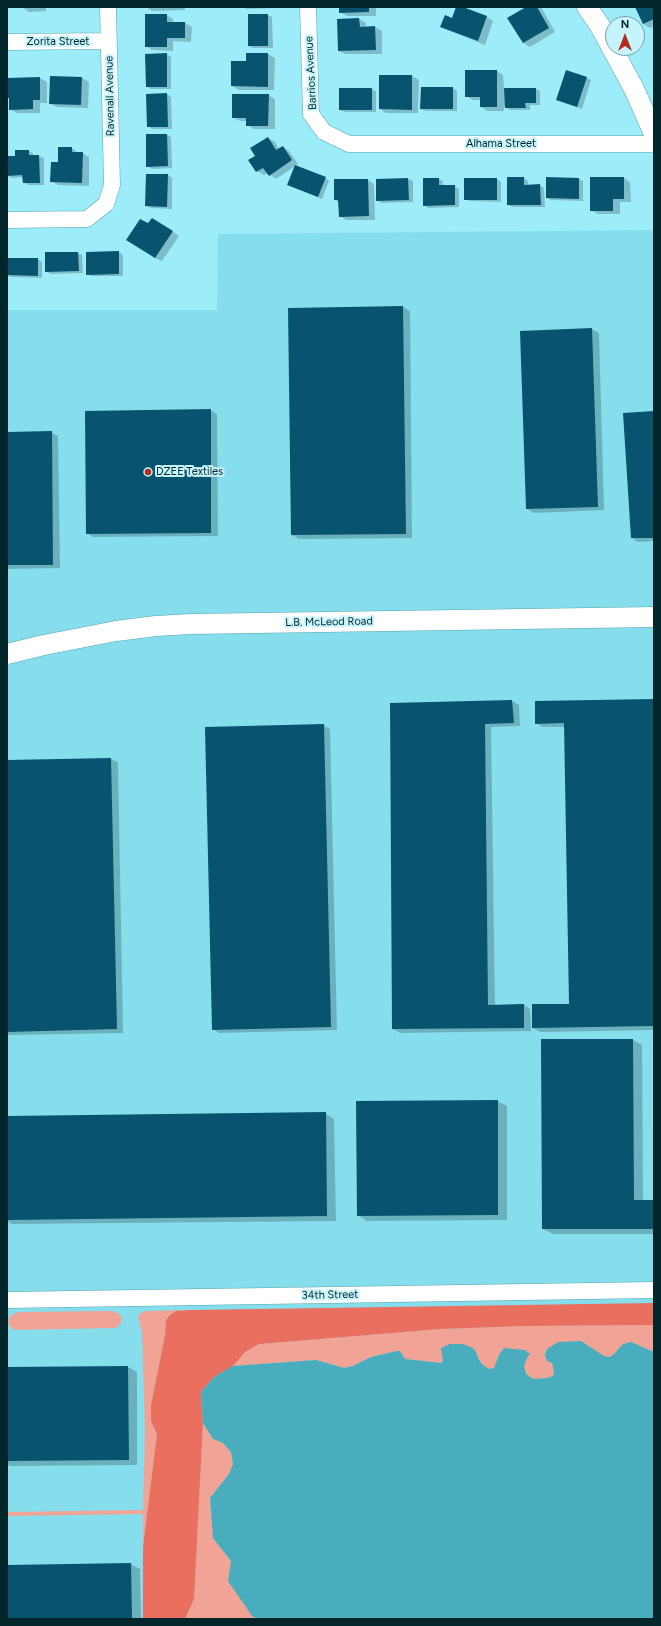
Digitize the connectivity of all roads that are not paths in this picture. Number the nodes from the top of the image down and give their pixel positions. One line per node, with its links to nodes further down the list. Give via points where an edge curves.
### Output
1 (108, 7): 5 (street, Ravenall Avenue)
2 (308, 7): 7 (street, Barrios Avenue, via 312,114 324,132)
3 (588, 7): 6 (street, via 634,89)
4 (7, 42): 5 (street, Zorita Street)
5 (108, 42): 9 (street, Ravenall Avenue, via 112,185 106,204 87,219)
6 (654, 134)
7 (349, 144): 8 (street, Alhama Street)
8 (654, 144)
9 (7, 220)
10 (654, 617): 11 (street, L.B. McLeod Road, via 156,626 116,631)
11 (7, 654)
12 (654, 1290): 13 (street, 34th Street)
13 (7, 1300)

